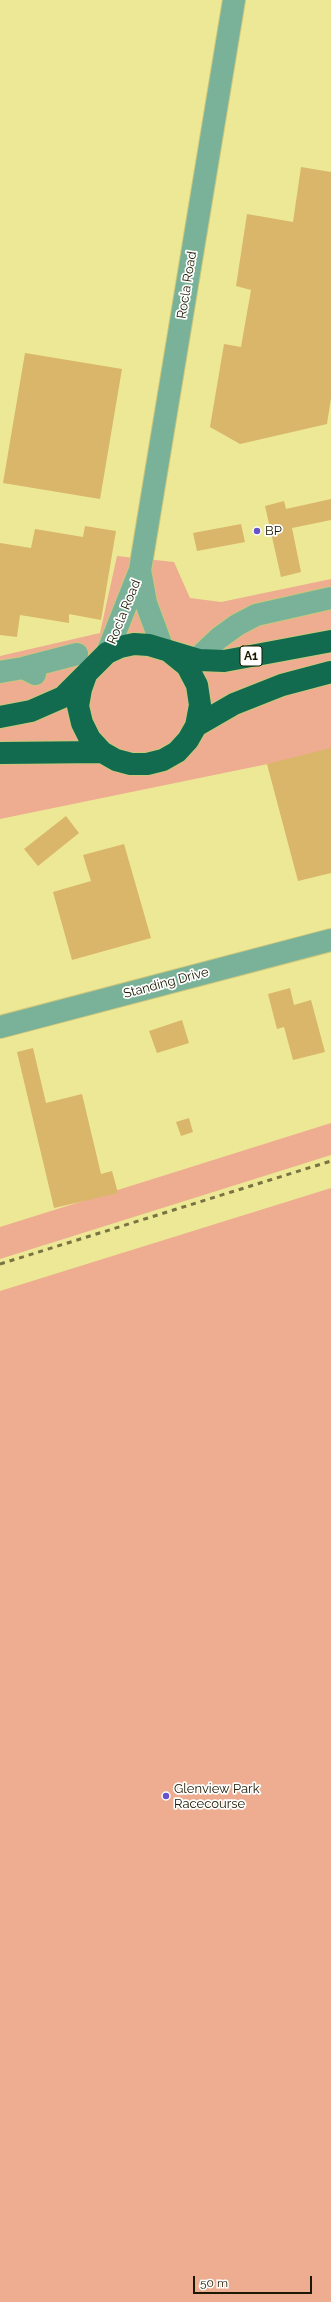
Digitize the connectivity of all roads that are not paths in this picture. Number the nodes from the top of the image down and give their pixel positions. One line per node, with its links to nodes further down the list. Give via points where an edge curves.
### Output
1 (234, 0): 2 (street, Rocla Road)
2 (140, 570): 5 (street, Rocla Road, via 146,603); 6 (street, Rocla Road)
3 (331, 598): 8 (street, via 256,614 219,638)
4 (331, 641): 8 (highway, A1, via 224,661)
5 (167, 651): 6 (highway, A1, via 149,645 134,644); 8 (highway, A1); 13 (highway, A1, via 187,666 197,685 200,705)
6 (107, 653): 10 (highway, A1)
7 (77, 654): 9 (street, via 29,671)
8 (199, 660)
9 (0, 672)
10 (88, 672): 12 (highway, A1, via 63,697 31,711); 14 (highway, A1, via 81,688 80,712 90,739)
11 (331, 672): 13 (highway, A1, via 282,685 234,704)
12 (0, 717)
13 (196, 726): 14 (highway, A1, via 177,752 163,760 131,764 116,760)
14 (102, 752): 15 (highway, A1)
15 (0, 753)
16 (331, 940): 17 (street, Standing Drive)
17 (0, 1027)

